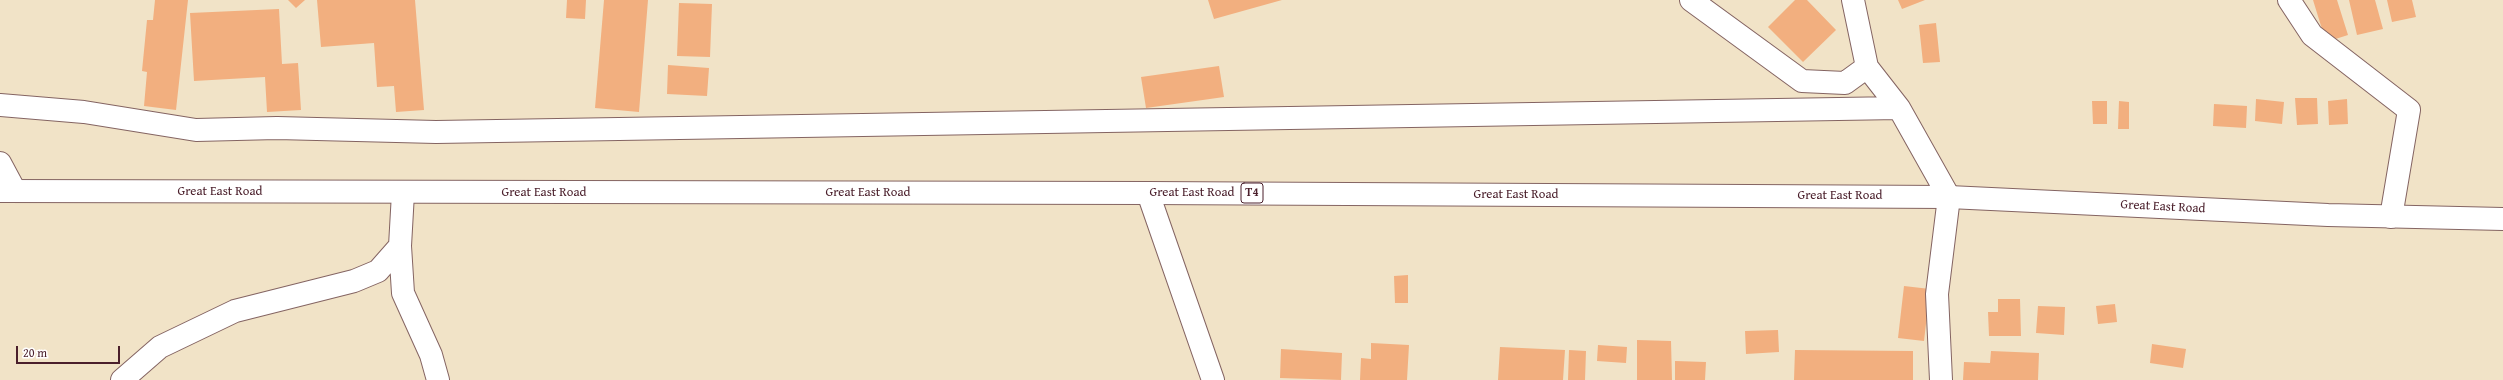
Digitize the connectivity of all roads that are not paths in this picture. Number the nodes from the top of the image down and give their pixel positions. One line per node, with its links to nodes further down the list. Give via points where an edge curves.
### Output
1 (1691, 0): 4 (main road, via 1802,81 1845,83)
2 (1853, 0): 4 (main road)
3 (2289, 0): 12 (main road, via 2312,35 2409,110)
4 (1867, 67): 6 (main road)
5 (0, 105): 6 (main road, via 84,112 196,130 277,128 436,132)
6 (1899, 108): 11 (main road)
7 (0, 163): 8 (main road)
8 (8, 191): 9 (main road, Great East Road / T4)
9 (404, 193): 10 (main road, Great East Road / T4); 14 (main road)
10 (1148, 193): 11 (main road, Great East Road / T4); 17 (main road)
11 (1949, 197): 12 (main road, Great East Road / T4); 18 (main road, via 1937,294)
12 (2391, 217): 13 (main road, Great East Road / T4)
13 (2503, 219)
14 (400, 246): 15 (main road, via 378,271 354,281 235,311 160,347); 16 (main road, via 403,293 431,355)
15 (122, 380)
16 (438, 380)
17 (1213, 380)
18 (1941, 380)

